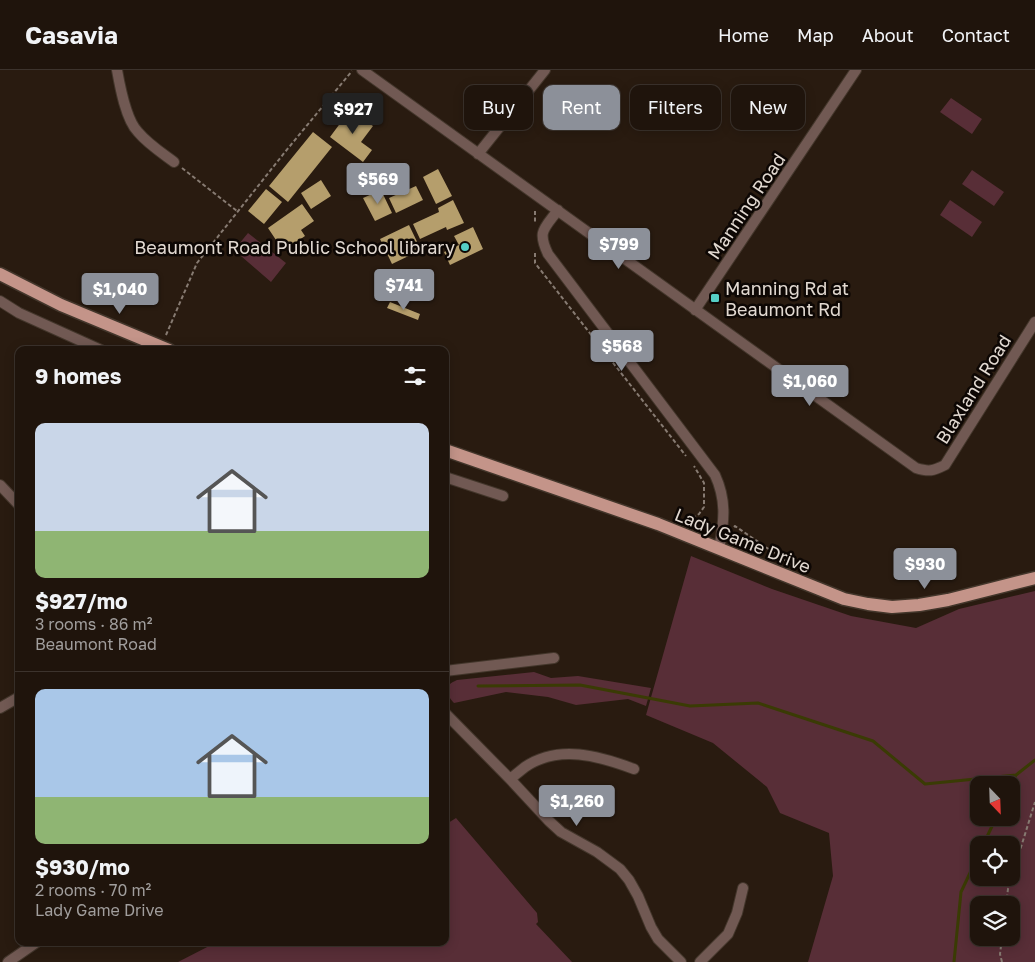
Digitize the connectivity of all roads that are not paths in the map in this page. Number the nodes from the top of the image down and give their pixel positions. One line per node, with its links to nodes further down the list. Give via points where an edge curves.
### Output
1 (117, 70): 6 (street, via 129,117 136,131)
2 (362, 70): 5 (street)
3 (545, 70): 5 (street)
4 (856, 70): 10 (street, Manning Road)
5 (478, 154): 7 (street)
6 (174, 162)
7 (558, 210): 10 (street); 19 (street, via 542,237 548,254 721,487 724,520)
8 (0, 274): 13 (main road, via 61,305)
9 (0, 301): 12 (street, via 18,313)
10 (695, 310): 11 (street, Blaxland Road, via 924,471 935,471 945,465)
11 (1035, 322)
12 (91, 346)
13 (159, 346)
14 (449, 451): 19 (main road, Lady Game Drive, via 658,524)
15 (449, 478): 17 (street)
16 (0, 486): 18 (street)
17 (502, 496)
18 (15, 502)
19 (719, 549): 20 (main road, Lady Game Drive, via 844,599 892,607 919,605)
20 (1035, 578)
21 (554, 658): 22 (street)
22 (449, 671)
23 (15, 699): 24 (street)
24 (0, 708)
25 (449, 717): 27 (street)
26 (634, 769): 27 (street, via 610,760 563,754 526,766)
27 (510, 779): 31 (street, via 561,832 620,869 638,896 658,939)
28 (743, 888): 32 (street, via 728,934)
29 (30, 946): 30 (street)
30 (8, 962)
31 (681, 962)
32 (700, 962)

